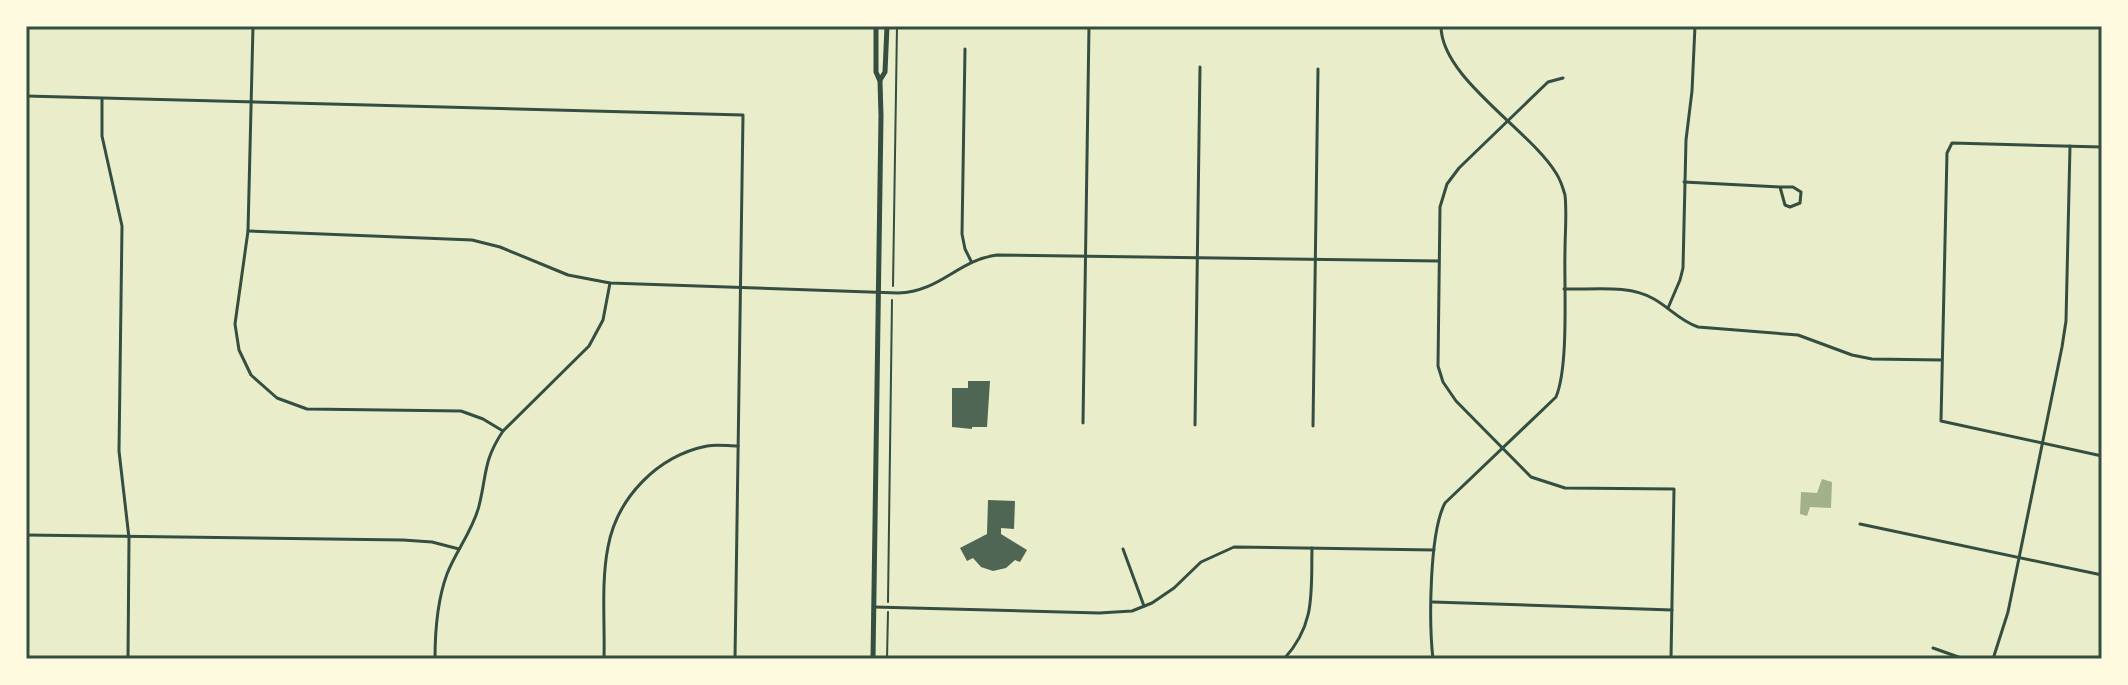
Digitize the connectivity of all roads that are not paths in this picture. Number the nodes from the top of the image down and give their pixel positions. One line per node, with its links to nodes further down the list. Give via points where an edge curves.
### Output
1 (253, 26): 14 (street)
2 (876, 26): 11 (main road)
3 (887, 26): 11 (main road)
4 (1089, 26): 21 (street)
5 (1441, 26): 15 (street, via 1442,42 1458,69)
6 (1695, 26): 18 (street)
7 (965, 49): 24 (street, via 962,234)
8 (1200, 67): 22 (street)
9 (1318, 69): 23 (street)
10 (1563, 78): 15 (street, via 1548,82)
11 (880, 81): 29 (main road)
12 (26, 96): 13 (street)
13 (102, 99): 14 (street); 42 (street, via 102,136 122,226 119,451)
14 (251, 102): 20 (street); 27 (street, via 743,115)
15 (1507, 120): 25 (street, via 1447,184 1440,211); 28 (street, via 1548,162 1562,186)
16 (2070, 146): 17 (street); 31 (street, via 1952,143 1947,153); 36 (street, via 2066,321)
17 (2102, 147)
18 (1684, 182): 19 (street); 30 (street, via 1683,268)
19 (1780, 187): 19 (street, via 1785,205 1800,203 1798,189)
20 (248, 231): 26 (street, via 472,240 568,275); 35 (street, via 235,337 251,375 277,398 307,409 461,411)
21 (1085, 256): 22 (street); 24 (street, via 1000,255); 32 (street)
22 (1198, 258): 23 (street); 33 (street)
23 (1316, 259): 25 (street); 34 (street)
24 (971, 261): 29 (street, via 926,289)
25 (1439, 261): 38 (street, via 1440,375 1456,401)
26 (610, 283): 27 (street); 35 (street, via 603,320 590,344)
27 (741, 287): 29 (street); 37 (street)
28 (1564, 289): 30 (street, via 1635,292); 38 (street, via 1561,386 1553,401)
29 (877, 292): 51 (main road)
30 (1668, 308): 31 (street, via 1698,327 1798,335 1872,359)
31 (1941, 360): 36 (street, via 1941,421)
32 (1083, 423)
33 (1195, 425)
34 (1313, 426)
35 (503, 431): 44 (street, via 487,460 479,506)
36 (2044, 444): 39 (street); 47 (street)
37 (738, 446): 56 (street, via 709,446 667,462 627,499 607,551); 57 (street)
38 (1503, 449): 46 (street, via 1445,503 1435,528); 52 (street, via 1531,477 1546,484 1674,489)
39 (2102, 456)
40 (1860, 524): 47 (street)
41 (26, 535): 42 (street)
42 (129, 538): 44 (street, via 403,540); 54 (street)
43 (1312, 548): 46 (street); 50 (street, via 1252,546 1216,553 1164,597); 59 (street, via 1310,612 1298,643)
44 (459, 549): 55 (street, via 437,613)
45 (1123, 549): 50 (street)
46 (1434, 550): 49 (street)
47 (2020, 558): 48 (street); 63 (street)
48 (2102, 575)
49 (1433, 602): 52 (street); 60 (street)
50 (1144, 606): 51 (street, via 1099,613)
51 (874, 607): 58 (main road)
52 (1672, 610): 61 (street)
53 (1933, 648): 62 (street)
54 (128, 659)
55 (435, 659)
56 (604, 659)
57 (735, 659)
58 (873, 659)
59 (1284, 659)
60 (1433, 659)
61 (1671, 659)
62 (1964, 659)
63 (1993, 659)

